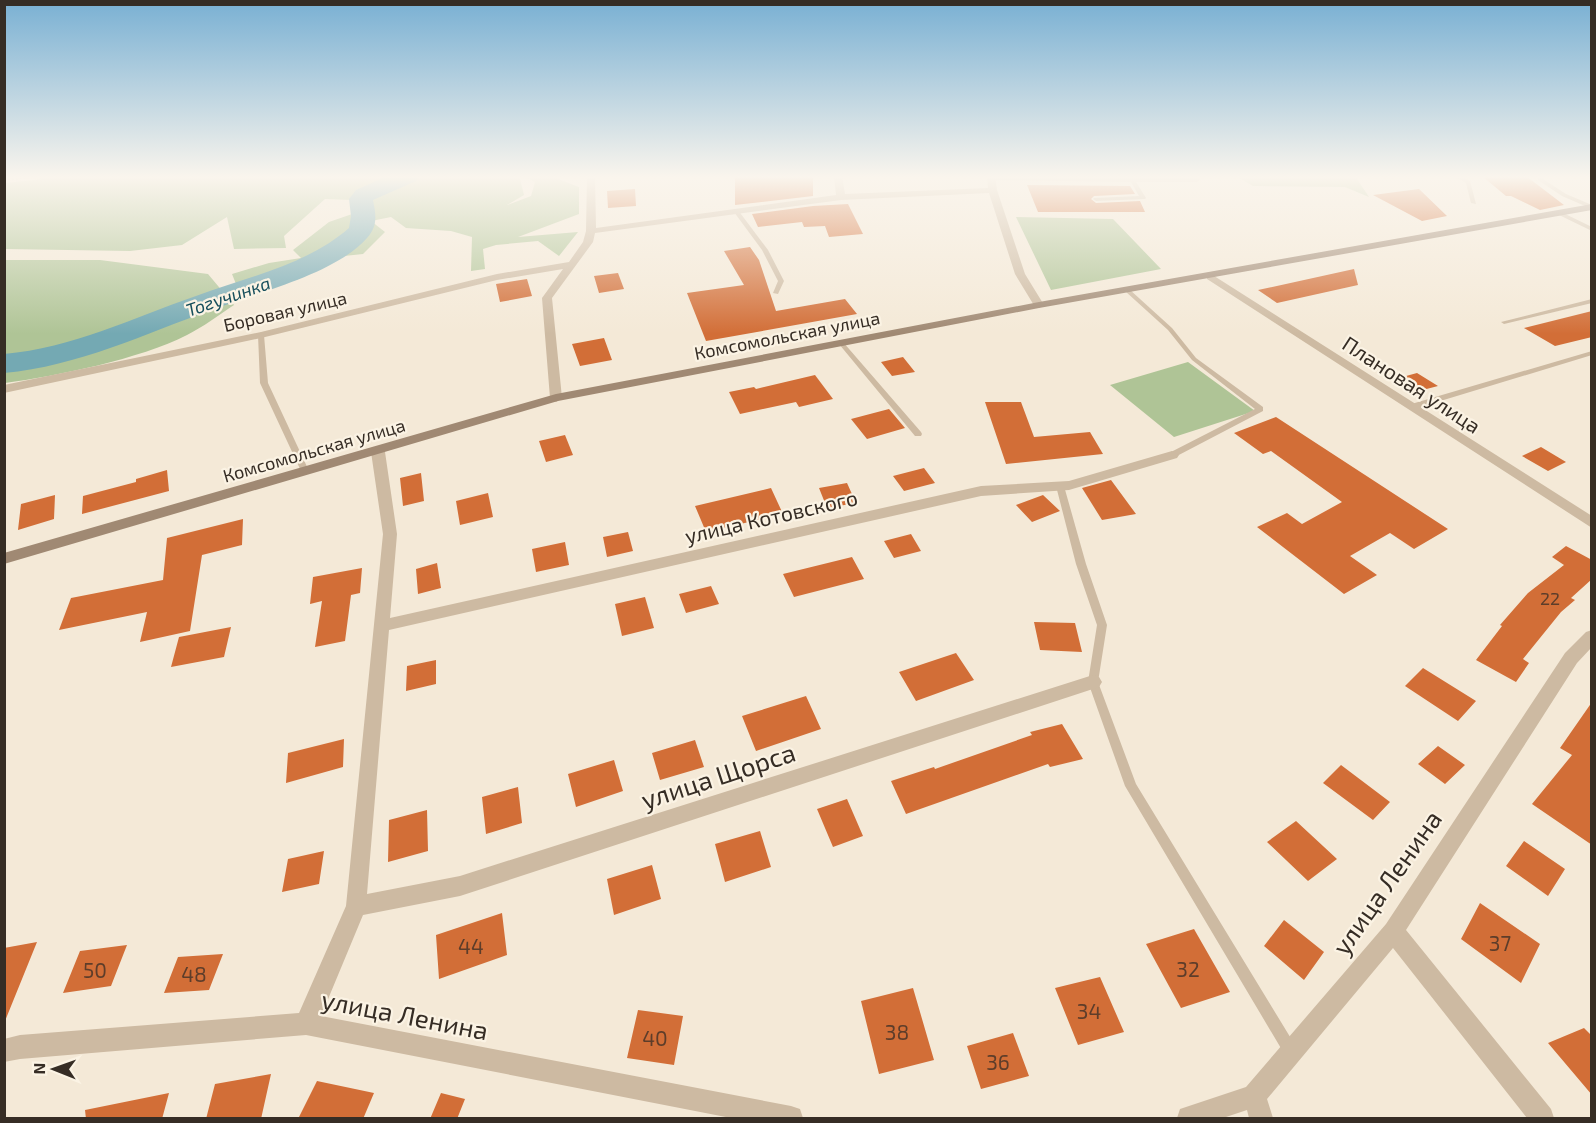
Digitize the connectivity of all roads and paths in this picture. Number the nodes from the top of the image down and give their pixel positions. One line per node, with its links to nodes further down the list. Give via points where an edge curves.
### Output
1 (610, 228): 5 (street)
2 (749, 228): 9 (lane, via 781,281)
3 (1006, 228): 11 (street, via 1020,274)
4 (1475, 228): 7 (main road, Комсомольская улица)
5 (591, 231): 6 (street)
6 (572, 264): 13 (street, Боровая улица, via 497,277); 17 (street, via 547,298)
7 (1211, 277): 8 (main road, Комсомольская улица); 18 (street, Плановая улица)
8 (1127, 290): 11 (main road, Комсомольская улица); 21 (lane, via 1170,329 1194,359 1260,409)
9 (776, 293)
10 (1592, 301): 12 (lane)
11 (1039, 305): 14 (main road, Комсомольская улица)
12 (1504, 322)
13 (261, 335): 16 (street, Боровая улица); 22 (lane, via 264,383)
14 (841, 343): 17 (main road, Комсомольская улица); 19 (lane)
15 (1592, 353): 18 (lane)
16 (4, 389)
17 (555, 398): 20 (main road, Комсомольская улица)
18 (1411, 407): 24 (street, Плановая улица)
19 (918, 434)
20 (378, 452): 22 (main road, Комсомольская улица); 26 (street, via 390,534)
21 (1172, 455): 23 (street, улица Котовского)
22 (305, 471): 25 (main road, Комсомольская улица)
23 (1060, 486): 26 (street, улица Котовского, via 981,491); 28 (lane, via 1102,625)
24 (1592, 523)
25 (4, 559)
26 (380, 626): 29 (street)
27 (1592, 636): 30 (street, улица Ленина, via 1571,658)
28 (1094, 682): 29 (street, улица Щорса, via 460,886); 33 (lane, via 1131,786)
29 (356, 906): 31 (street)
30 (1393, 931): 33 (street, улица Ленина); 37 (street)
31 (306, 1024): 32 (street, улица Ленина); 35 (street, улица Ленина)
32 (4, 1051)
33 (1292, 1052): 34 (street, улица Ленина)
34 (1258, 1107): 36 (street, улица Ленина)
35 (791, 1119)
36 (1189, 1119)
37 (1542, 1119)

